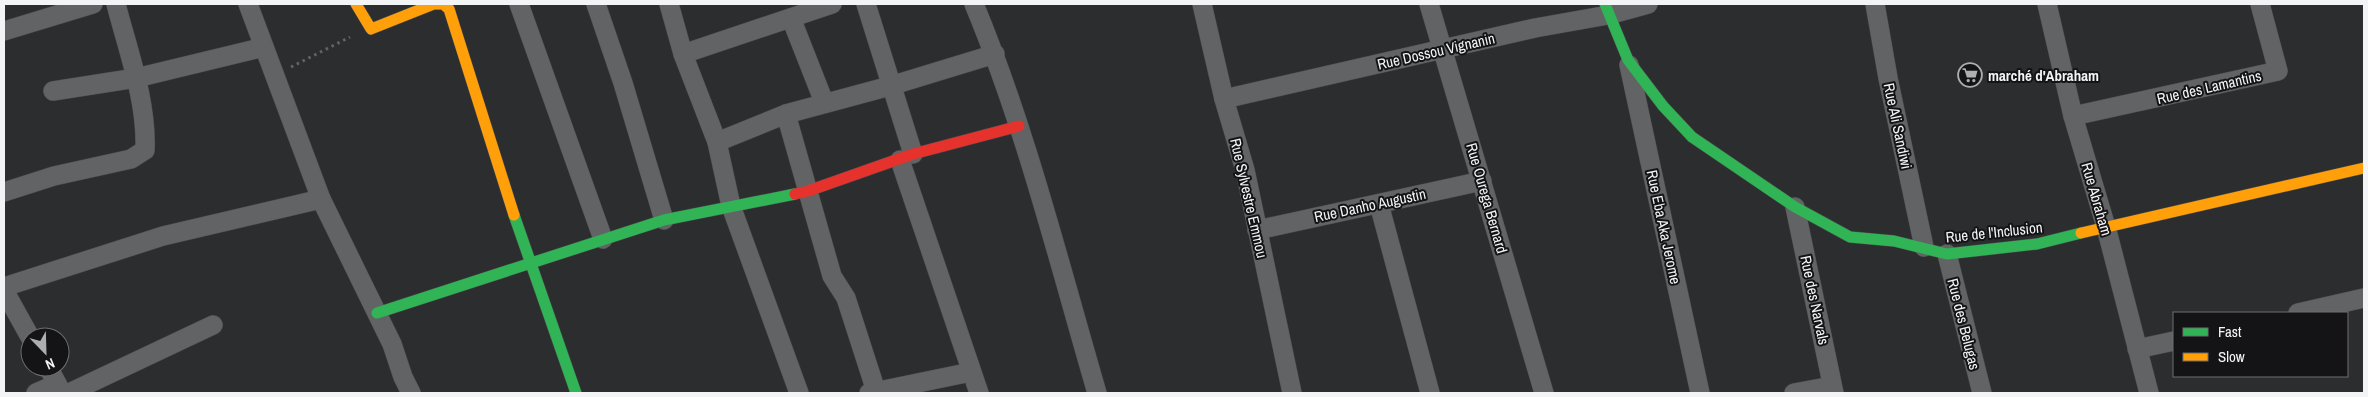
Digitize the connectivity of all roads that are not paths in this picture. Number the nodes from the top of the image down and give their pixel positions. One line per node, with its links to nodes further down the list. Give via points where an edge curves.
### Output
1 (93, 4): 20 (street)
2 (116, 4): 26 (street)
3 (248, 4): 21 (street)
4 (356, 4): 5 (street, via 371,29 434,4)
5 (443, 4): 50 (street, via 449,9 501,177)
6 (519, 4): 47 (street)
7 (596, 4): 44 (street)
8 (669, 4): 23 (street)
9 (832, 4): 19 (street)
10 (866, 4): 27 (street)
11 (974, 4): 24 (street)
12 (1202, 4): 29 (street, Rue Sylvestre Emmou)
13 (1429, 4): 22 (street, Rue Ourega Bernard)
14 (1648, 4): 18 (street, Rue Dossou Vignanin)
15 (1875, 4): 48 (street, Rue Ali Sandiwi)
16 (2047, 4): 32 (street, Rue Abraham)
17 (2260, 4): 32 (street, Rue des Lamantins, via 2278,71)
18 (1606, 9): 22 (street, Rue Dossou Vignanin); 25 (street, Rue de l'Inclusion)
19 (791, 18): 23 (street); 30 (street)
20 (4, 31)
21 (264, 47): 26 (street); 40 (street)
22 (1444, 49): 29 (street, Rue Dossou Vignanin); 37 (street, Rue Ourega Bernard)
23 (683, 54): 34 (street)
24 (995, 54): 27 (street); 33 (street)
25 (1628, 60): 43 (street, Rue de l'Inclusion, via 1657,99 1692,137); 74 (street, Rue Eba Aka Jerome)
26 (136, 78): 28 (street); 39 (street, via 146,132 145,150 131,159 54,176)
27 (890, 86): 30 (street); 35 (street)
28 (53, 91)
29 (1224, 99): 46 (street, Rue Sylvestre Emmou, via 1245,170)
30 (824, 102): 31 (street)
31 (786, 114): 34 (street); 38 (street)
32 (2073, 116): 45 (street, Rue Abraham)
33 (1018, 126): 35 (street); 70 (street)
34 (717, 142): 42 (street)
35 (906, 157): 38 (street); 60 (street)
36 (2364, 168): 45 (street, Rue de l'Inclusion)
37 (1482, 181): 41 (street, Rue Danho Augustin); 73 (street, Rue Ourega Bernard)
38 (808, 191): 42 (street); 64 (street, via 832,276 846,298)
39 (4, 192)
40 (321, 199): 51 (street, via 163,236); 54 (street)
41 (1379, 204): 46 (street, Rue Danho Augustin); 72 (street)
42 (731, 206): 44 (street); 68 (street)
43 (1795, 207): 48 (street, Rue de l'Inclusion, via 1850,237 1894,241); 63 (street, Rue des Narvals)
44 (664, 220): 47 (street)
45 (2106, 227): 49 (street, Rue de l'Inclusion, via 2037,244); 59 (street, Rue Abraham)
46 (1257, 230): 71 (street, Rue Sylvestre Emmou)
47 (603, 239): 50 (street)
48 (1924, 248): 49 (street, Rue de l'Inclusion)
49 (1947, 254): 76 (street, Rue des Belugas)
50 (532, 264): 54 (street); 67 (street)
51 (4, 289): 55 (street)
52 (2364, 298): 53 (street)
53 (2302, 312)
54 (377, 313): 66 (street)
55 (10, 316): 57 (street)
56 (213, 325): 62 (street)
57 (20, 327)
58 (2173, 341): 59 (street)
59 (2136, 349): 77 (street, Rue Abraham)
60 (971, 372): 64 (street); 69 (street)
61 (55, 377): 62 (street)
62 (63, 390): 65 (street)
63 (1833, 390): 75 (street)
64 (872, 392)
65 (36, 393)
66 (411, 393)
67 (576, 393)
68 (798, 393)
69 (979, 393)
70 (1097, 393)
71 (1292, 393)
72 (1430, 393)
73 (1544, 393)
74 (1700, 393)
75 (1794, 393)
76 (1982, 393)
77 (2149, 393)

